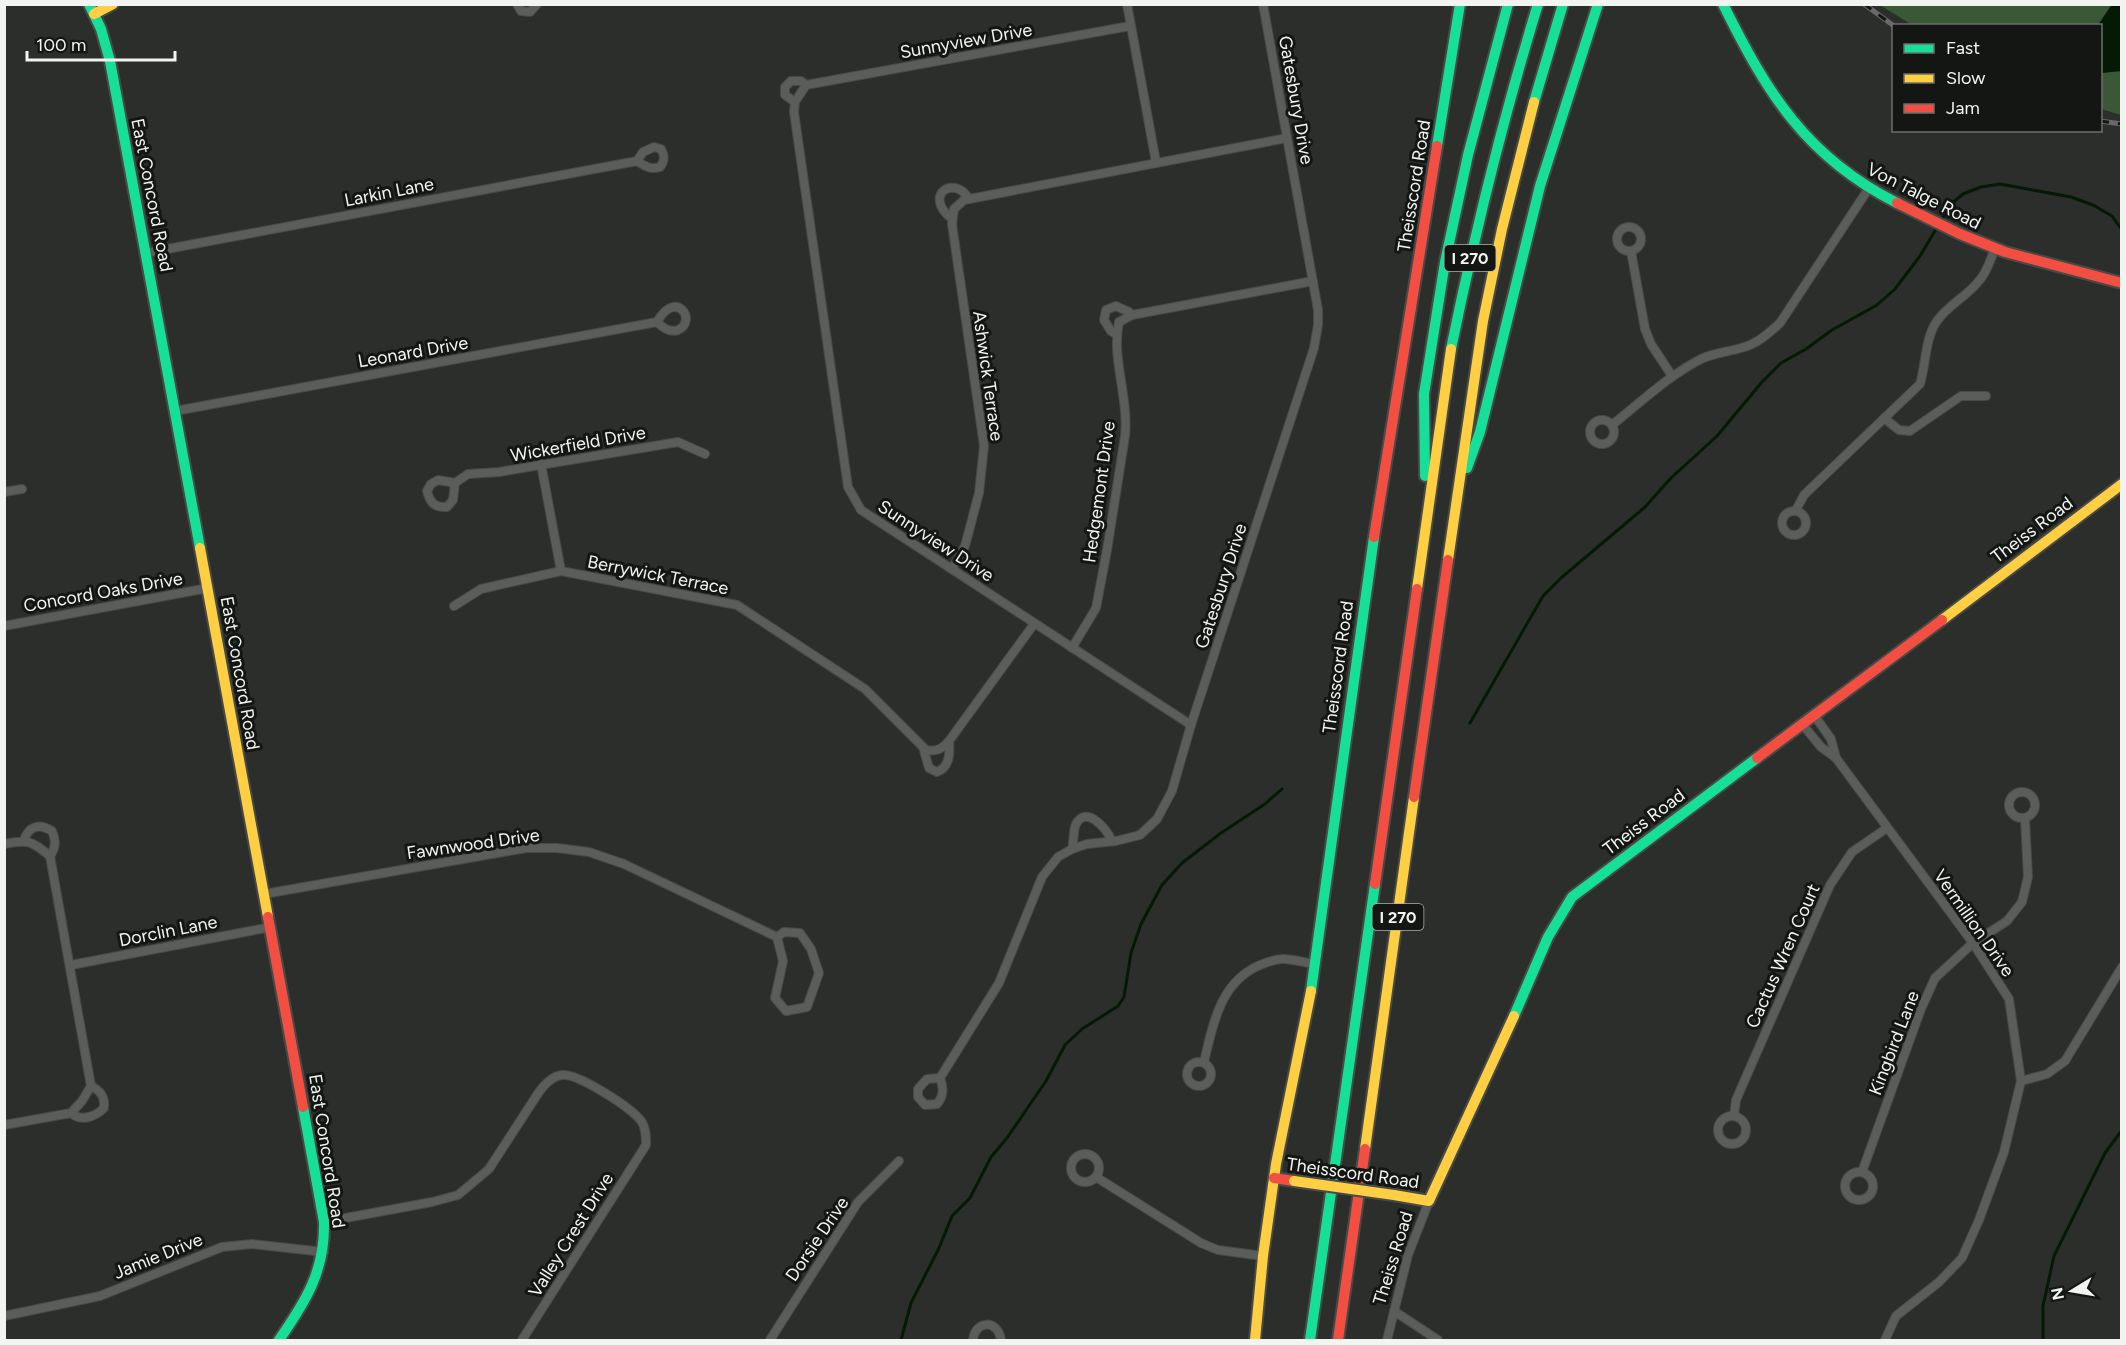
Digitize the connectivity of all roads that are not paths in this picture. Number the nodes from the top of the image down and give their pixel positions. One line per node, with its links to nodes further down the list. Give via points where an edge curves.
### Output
1 (113, 4): 12 (main road)
2 (517, 4): 3 (street, via 521,10 530,12)
3 (537, 4)
4 (1127, 4): 13 (street)
5 (1263, 4): 16 (street, Gatesbury Drive)
6 (1460, 4): 68 (main road, Theisscord Road, via 1367,580)
7 (1508, 4): 43 (main road, via 1468,155 1432,343 1424,394)
8 (1538, 4): 43 (main road, I 270, via 1497,143 1472,249 1450,356)
9 (1563, 4): 41 (main road, I 270, via 1534,98 1495,258)
10 (1598, 4): 41 (main road, via 1540,186 1480,432)
11 (1723, 4): 19 (main road, Von Talge Road, via 1755,64 1802,131 1835,165)
12 (92, 9): 24 (main road, East Concord Road, via 110,61)
13 (1130, 26): 14 (street, Sunnyview Drive); 18 (street)
14 (806, 85): 15 (street); 15 (street, Sunnyview Drive, via 792,81 785,87 785,95)
15 (795, 102): 44 (street, Sunnyview Drive, via 848,487 861,510)
16 (1287, 138): 18 (street); 25 (street, Gatesbury Drive)
17 (637, 161): 24 (street, Larkin Lane)
18 (1156, 162): 20 (street)
19 (1869, 188): 22 (main road, Von Talge Road); 30 (street, via 1780,323 1754,343 1704,358)
20 (969, 199): 21 (street, via 954,208); 21 (street, Ashwick Terrace, via 964,191 954,187 942,192 940,206)
21 (952, 219): 44 (street, Ashwick Terrace, via 984,446 965,546)
22 (1995, 249): 26 (main road, Von Talge Road); 33 (street, via 1978,283 1935,323 1920,384)
23 (1630, 251): 30 (street, via 1645,329)
24 (146, 253): 32 (main road, East Concord Road)
25 (1313, 281): 27 (street, Hedgemont Drive); 53 (street, Gatesbury Drive, via 1318,310 1314,348)
26 (2121, 283)
27 (1131, 315): 29 (street, via 1119,322); 29 (street, Hedgemont Drive, via 1116,306 1106,310 1104,320)
28 (657, 322): 32 (street, Leonard Drive)
29 (1116, 334): 50 (street, Hedgemont Drive, via 1127,421 1125,436 1096,608)
30 (1672, 376): 34 (street)
31 (1986, 396): 33 (street, via 1961,396 1910,431 1899,430)
32 (176, 411): 46 (main road, East Concord Road)
33 (1884, 418): 42 (street, via 1804,495)
34 (1612, 425)
35 (705, 454): 36 (street, Wickerfield Drive, via 678,442)
36 (541, 464): 37 (street, Wickerfield Drive, via 468,474); 45 (street)
37 (455, 483)
38 (2121, 484): 51 (main road, Theiss Road)
39 (22, 489): 40 (street)
40 (4, 492)
41 (1458, 493): 95 (main road, I 270)
42 (1796, 510)
43 (1426, 518): 94 (main road, I 270)
44 (952, 569): 48 (street, Sunnyview Drive)
45 (561, 571): 47 (street, Berrywick Terrace, via 481,589); 55 (street, Berrywick Terrace, via 737,605 865,689)
46 (208, 588): 49 (street, Concord Oaks Drive); 64 (main road, East Concord Road)
47 (454, 606)
48 (1035, 624): 50 (street, Sunnyview Drive); 54 (street, Berrywick Terrace)
49 (4, 626)
50 (1072, 648): 53 (street, Sunnyview Drive)
51 (1814, 715): 52 (main road, Theiss Road); 56 (street, Vermillion Drive, via 1831,739)
52 (1802, 724): 56 (street, Vermillion Drive); 82 (main road, Theiss Road, via 1572,897 1546,940)
53 (1191, 725): 60 (street, Gatesbury Drive, via 1172,791 1157,819 1140,835)
54 (949, 741): 55 (street, via 934,751); 55 (street, Berrywick Terrace, via 949,759 944,770 937,772 929,768)
55 (923, 747)
56 (1836, 758): 58 (street, Vermillion Drive)
57 (2025, 819): 67 (street, Kingbird Lane, via 2028,877 2022,902 2007,921)
58 (1887, 828): 67 (street, Vermillion Drive); 76 (street, Cactus Wren Court, via 1852,852 1830,885 1736,1100)
59 (24, 840): 61 (street); 63 (street); 63 (street, via 33,827 52,831 55,848)
60 (1112, 841): 62 (street, Gatesbury Drive); 62 (street, via 1092,818 1081,818 1075,826)
61 (4, 844)
62 (1072, 849): 72 (street, Gatesbury Drive, via 1058,857 1042,877 999,983)
63 (50, 856): 69 (street)
64 (264, 894): 65 (main road, East Concord Road); 66 (street, Fawnwood Drive, via 526,848 557,848 589,852 624,864)
65 (270, 927): 69 (street, Dorclin Lane); 83 (main road, East Concord Road)
66 (777, 937): 66 (street, Fawnwood Drive, via 783,961 775,998 786,1011 807,1007 819,973 812,949 800,933 784,932)
67 (1973, 943): 73 (street, Vermillion Drive, via 2008,999); 79 (street, Kingbird Lane, via 1935,978)
68 (1316, 964): 71 (street, via 1282,959 1250,970 1240,978 1221,1002); 81 (main road, Theisscord Road)
69 (71, 965): 74 (street)
70 (2121, 968): 73 (street, via 2065,1061 2047,1074)
71 (1204, 1062)
72 (940, 1078)
73 (2021, 1081): 98 (street, Vermillion Drive, via 2004,1152 1962,1258 1896,1316)
74 (91, 1086): 75 (street); 75 (street, via 99,1090 104,1108 85,1118)
75 (71, 1113): 77 (street)
76 (1734, 1116)
77 (4, 1125)
78 (899, 1161): 90 (street, Dorsie Drive, via 858,1202)
79 (1862, 1172)
80 (1096, 1177): 85 (street, via 1201,1243 1218,1250)
81 (1274, 1178): 82 (main road, Theisscord Road, bridge); 85 (main road)
82 (1429, 1201): 86 (street, Theiss Road, via 1411,1246)
83 (324, 1222): 84 (main road, East Concord Road); 89 (street, Valley Crest Drive, via 458,1195 489,1169 544,1085 564,1074 578,1078 630,1110 642,1122 646,1145)
84 (324, 1252): 87 (street, Jamie Drive, via 252,1244 222,1246 100,1296); 88 (main road, East Concord Road, via 315,1282)
85 (1263, 1256): 93 (main road)
86 (1394, 1311): 96 (street, Theiss Road); 97 (street)
87 (4, 1316)
88 (279, 1341)
89 (522, 1341)
90 (770, 1341)
91 (973, 1341): 92 (street, via 977,1328 986,1324 999,1330)
92 (1001, 1341)
93 (1255, 1341)
94 (1310, 1341)
95 (1338, 1341)
96 (1387, 1341)
97 (1438, 1341)
98 (1885, 1341)

